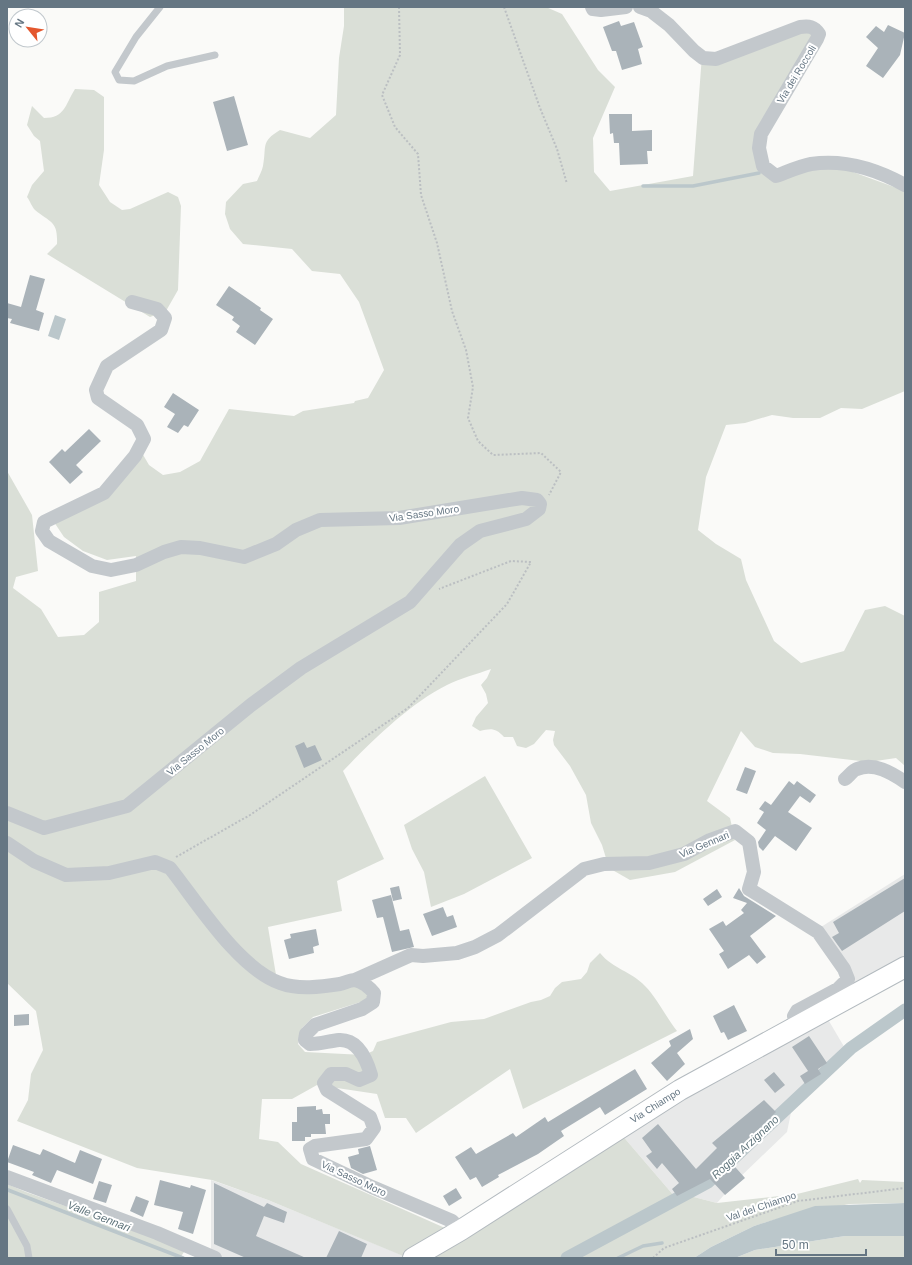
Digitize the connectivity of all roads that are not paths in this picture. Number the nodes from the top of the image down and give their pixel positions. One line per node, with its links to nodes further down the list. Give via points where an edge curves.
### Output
1 (160, 7): 5 (lane, via 136,37 115,72 119,80 134,81 167,66)
2 (592, 7): 3 (street, via 601,10)
3 (626, 7)
4 (640, 7): 6 (street, Via dei Roccoli, via 651,11 669,25 703,58 716,59 800,27 815,28 819,34 817,39 761,134 759,148 763,166 776,176 810,164 833,163 886,174)
5 (215, 56)
6 (905, 185)
7 (132, 302): 10 (street, Via Sasso Moro, via 157,309 165,318 161,330 107,366 96,390 98,398 137,425 144,439 136,456 104,493 44,522 42,531 49,541 92,566 111,570 136,565 181,547 244,557 276,544 296,530 320,520 399,518 522,498 537,500 540,504 539,509 526,519 480,531 460,545 410,602 301,668 251,705 127,806 44,828)
8 (845, 779): 9 (street, via 857,769 870,767 888,771)
9 (905, 782)
10 (7, 813)
11 (7, 843): 13 (street, via 34,861 66,875 109,873 155,862 170,868 232,947 263,975 280,984 311,987)
12 (905, 967): 14 (main road, Via Chiampo)
13 (355, 980): 14 (street, Via Gennari, via 411,955 457,953 475,947 498,935 584,869 604,864 649,863 684,854 710,840 735,831 749,842 754,872 749,890 818,932 844,969 848,979 838,989 797,1012 794,1016); 17 (street, Via Sasso Moro, via 370,987 374,994 373,1002 362,1009 315,1024 304,1040 310,1044 340,1040 356,1046 367,1062 371,1076 359,1080 346,1074 331,1074 324,1082 326,1090 370,1118 374,1128 366,1139 315,1146 310,1150 313,1159 452,1221)
14 (798, 1025): 17 (main road, Via Chiampo, via 680,1090)
15 (7, 1177): 19 (street, via 157,1233)
16 (7, 1209): 18 (lane, via 27,1246)
17 (461, 1230): 20 (main road, Via Chiampo)
18 (29, 1258)
19 (215, 1258)
20 (413, 1258)

